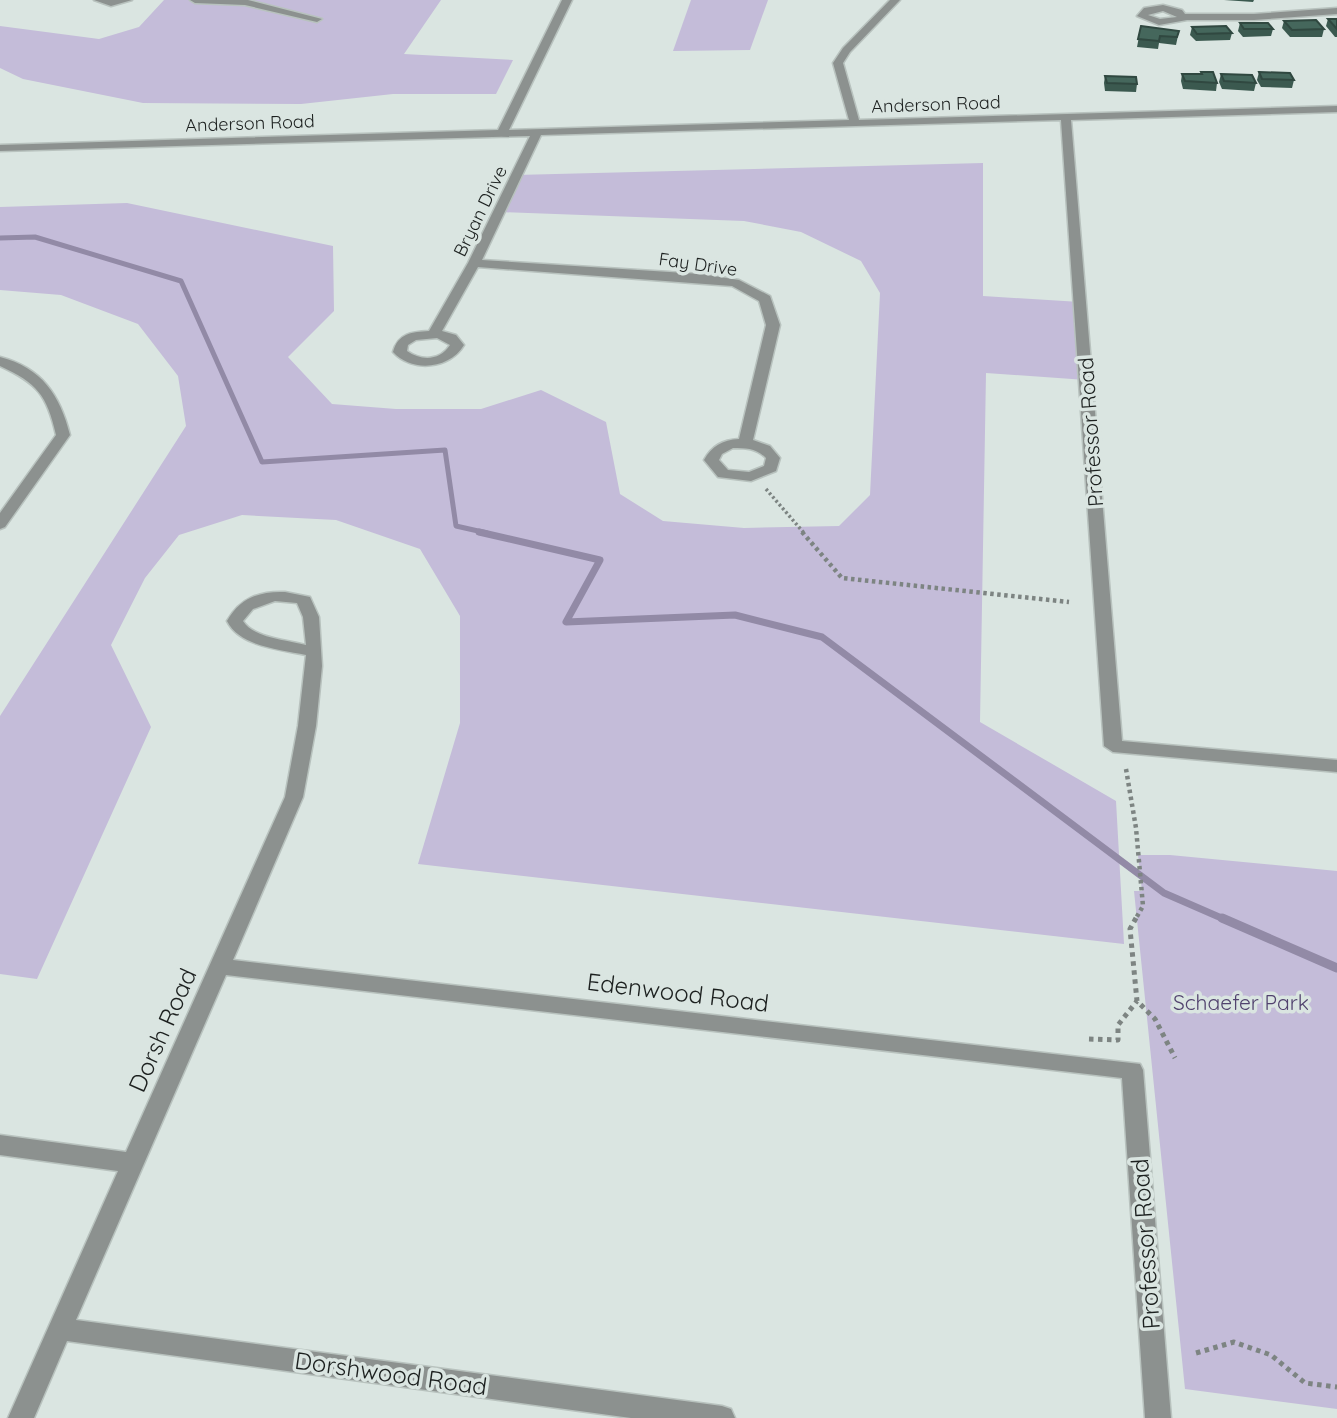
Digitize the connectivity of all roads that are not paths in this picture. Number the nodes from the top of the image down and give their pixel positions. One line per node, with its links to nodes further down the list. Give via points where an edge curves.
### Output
1 (99, 0): 2 (street)
2 (127, 0)
3 (195, 0): 8 (street, via 245,2)
4 (567, 0): 12 (street)
5 (895, 0): 11 (street, via 838,63)
6 (1337, 11): 7 (street)
7 (1183, 17)
8 (317, 19)
9 (1337, 109): 10 (street, Anderson Road)
10 (1066, 118): 11 (street, Anderson Road); 21 (street, Professor Road, via 1113,746)
11 (855, 124): 13 (street, Anderson Road)
12 (502, 133): 13 (street, Bryan Drive); 14 (street, Anderson Road)
13 (537, 133): 15 (street, Bryan Drive)
14 (0, 148)
15 (474, 263): 16 (street, Bryan Drive); 18 (street, Fay Drive, via 701,278 735,283 765,299 773,325)
16 (434, 333)
17 (0, 361): 19 (street, via 32,374 56,400 63,435)
18 (744, 444)
19 (1, 521)
20 (313, 652): 20 (street, Dorsh Road, via 239,629 235,621 239,611 261,598 304,600 310,609); 22 (street, Dorsh Road, via 310,721 293,797)
21 (1337, 766)
22 (219, 966): 23 (street, Edenwood Road); 25 (street, Dorsh Road)
23 (1132, 1070): 29 (street, Professor Road)
24 (0, 1145): 25 (street)
25 (133, 1163): 26 (street, Dorsh Road)
26 (60, 1329): 27 (street, Dorsh Road); 28 (street, Dorshwood Road)
27 (21, 1418)
28 (722, 1418)
29 (1158, 1418)

